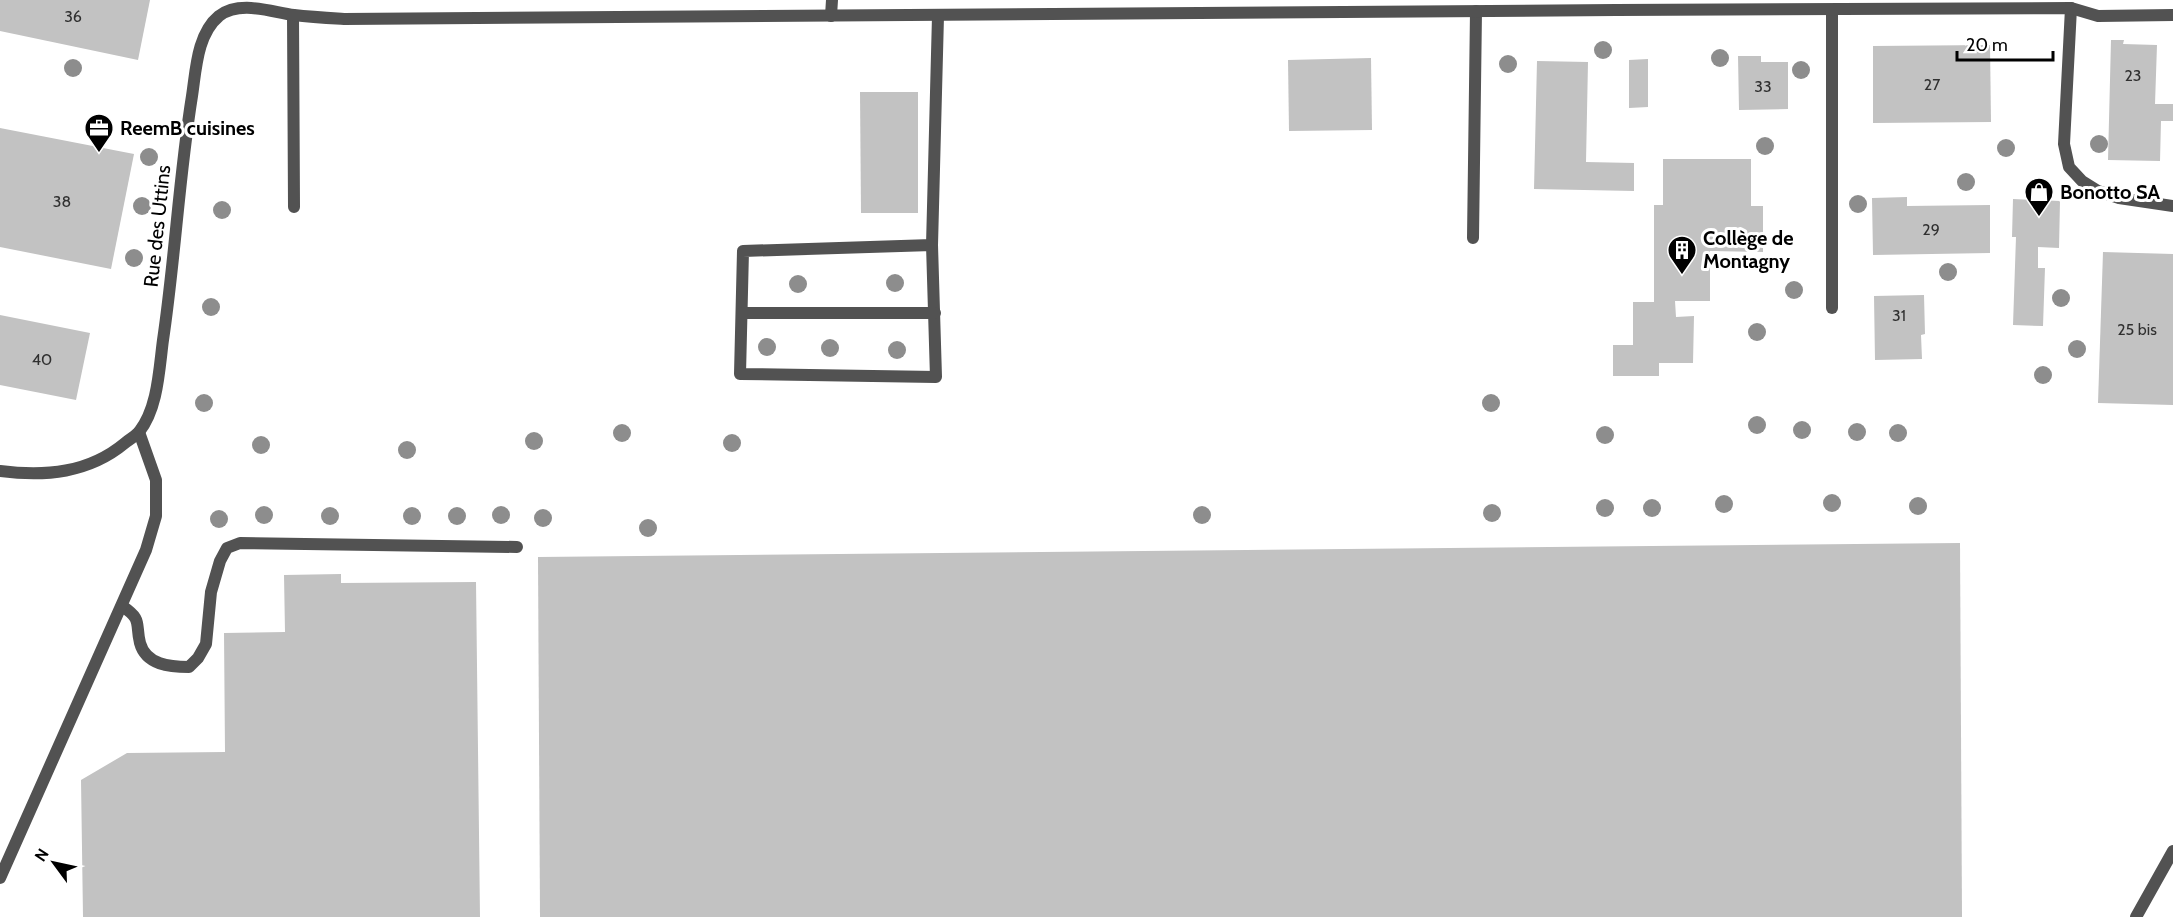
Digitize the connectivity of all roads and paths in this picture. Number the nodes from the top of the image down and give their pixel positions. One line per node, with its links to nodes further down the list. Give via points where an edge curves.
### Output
1 (832, 0): 9 (street)
2 (233, 4): 7 (street); 18 (street, Rue des Uttins, via 208,30 199,53 157,382 150,411)
3 (1935, 4): 5 (street); 6 (street)
4 (1476, 6): 6 (street); 10 (street); 13 (street)
5 (2071, 8): 8 (street, via 2098,16); 11 (street, via 2064,144 2069,167 2098,191)
6 (1832, 10): 15 (street)
7 (293, 15): 9 (street, via 344,19); 12 (street)
8 (2173, 15)
9 (831, 16): 10 (street)
10 (938, 16): 14 (street)
11 (2173, 206)
12 (294, 207)
13 (1473, 238)
14 (932, 245): 16 (street, via 742,250); 17 (street)
15 (1832, 308)
16 (742, 313): 17 (street); 17 (street, via 740,374 936,377)
17 (934, 314)
18 (138, 432): 19 (street, via 110,455 80,468 50,474); 21 (street, via 156,480 156,516)
19 (0, 471)
20 (518, 547): 21 (street, via 240,543 228,549 220,561 211,592 206,644 189,667 171,667 146,655 140,644 139,624)
21 (122, 606): 23 (street)
22 (2173, 851): 24 (street)
23 (0, 878)
24 (2136, 917)

